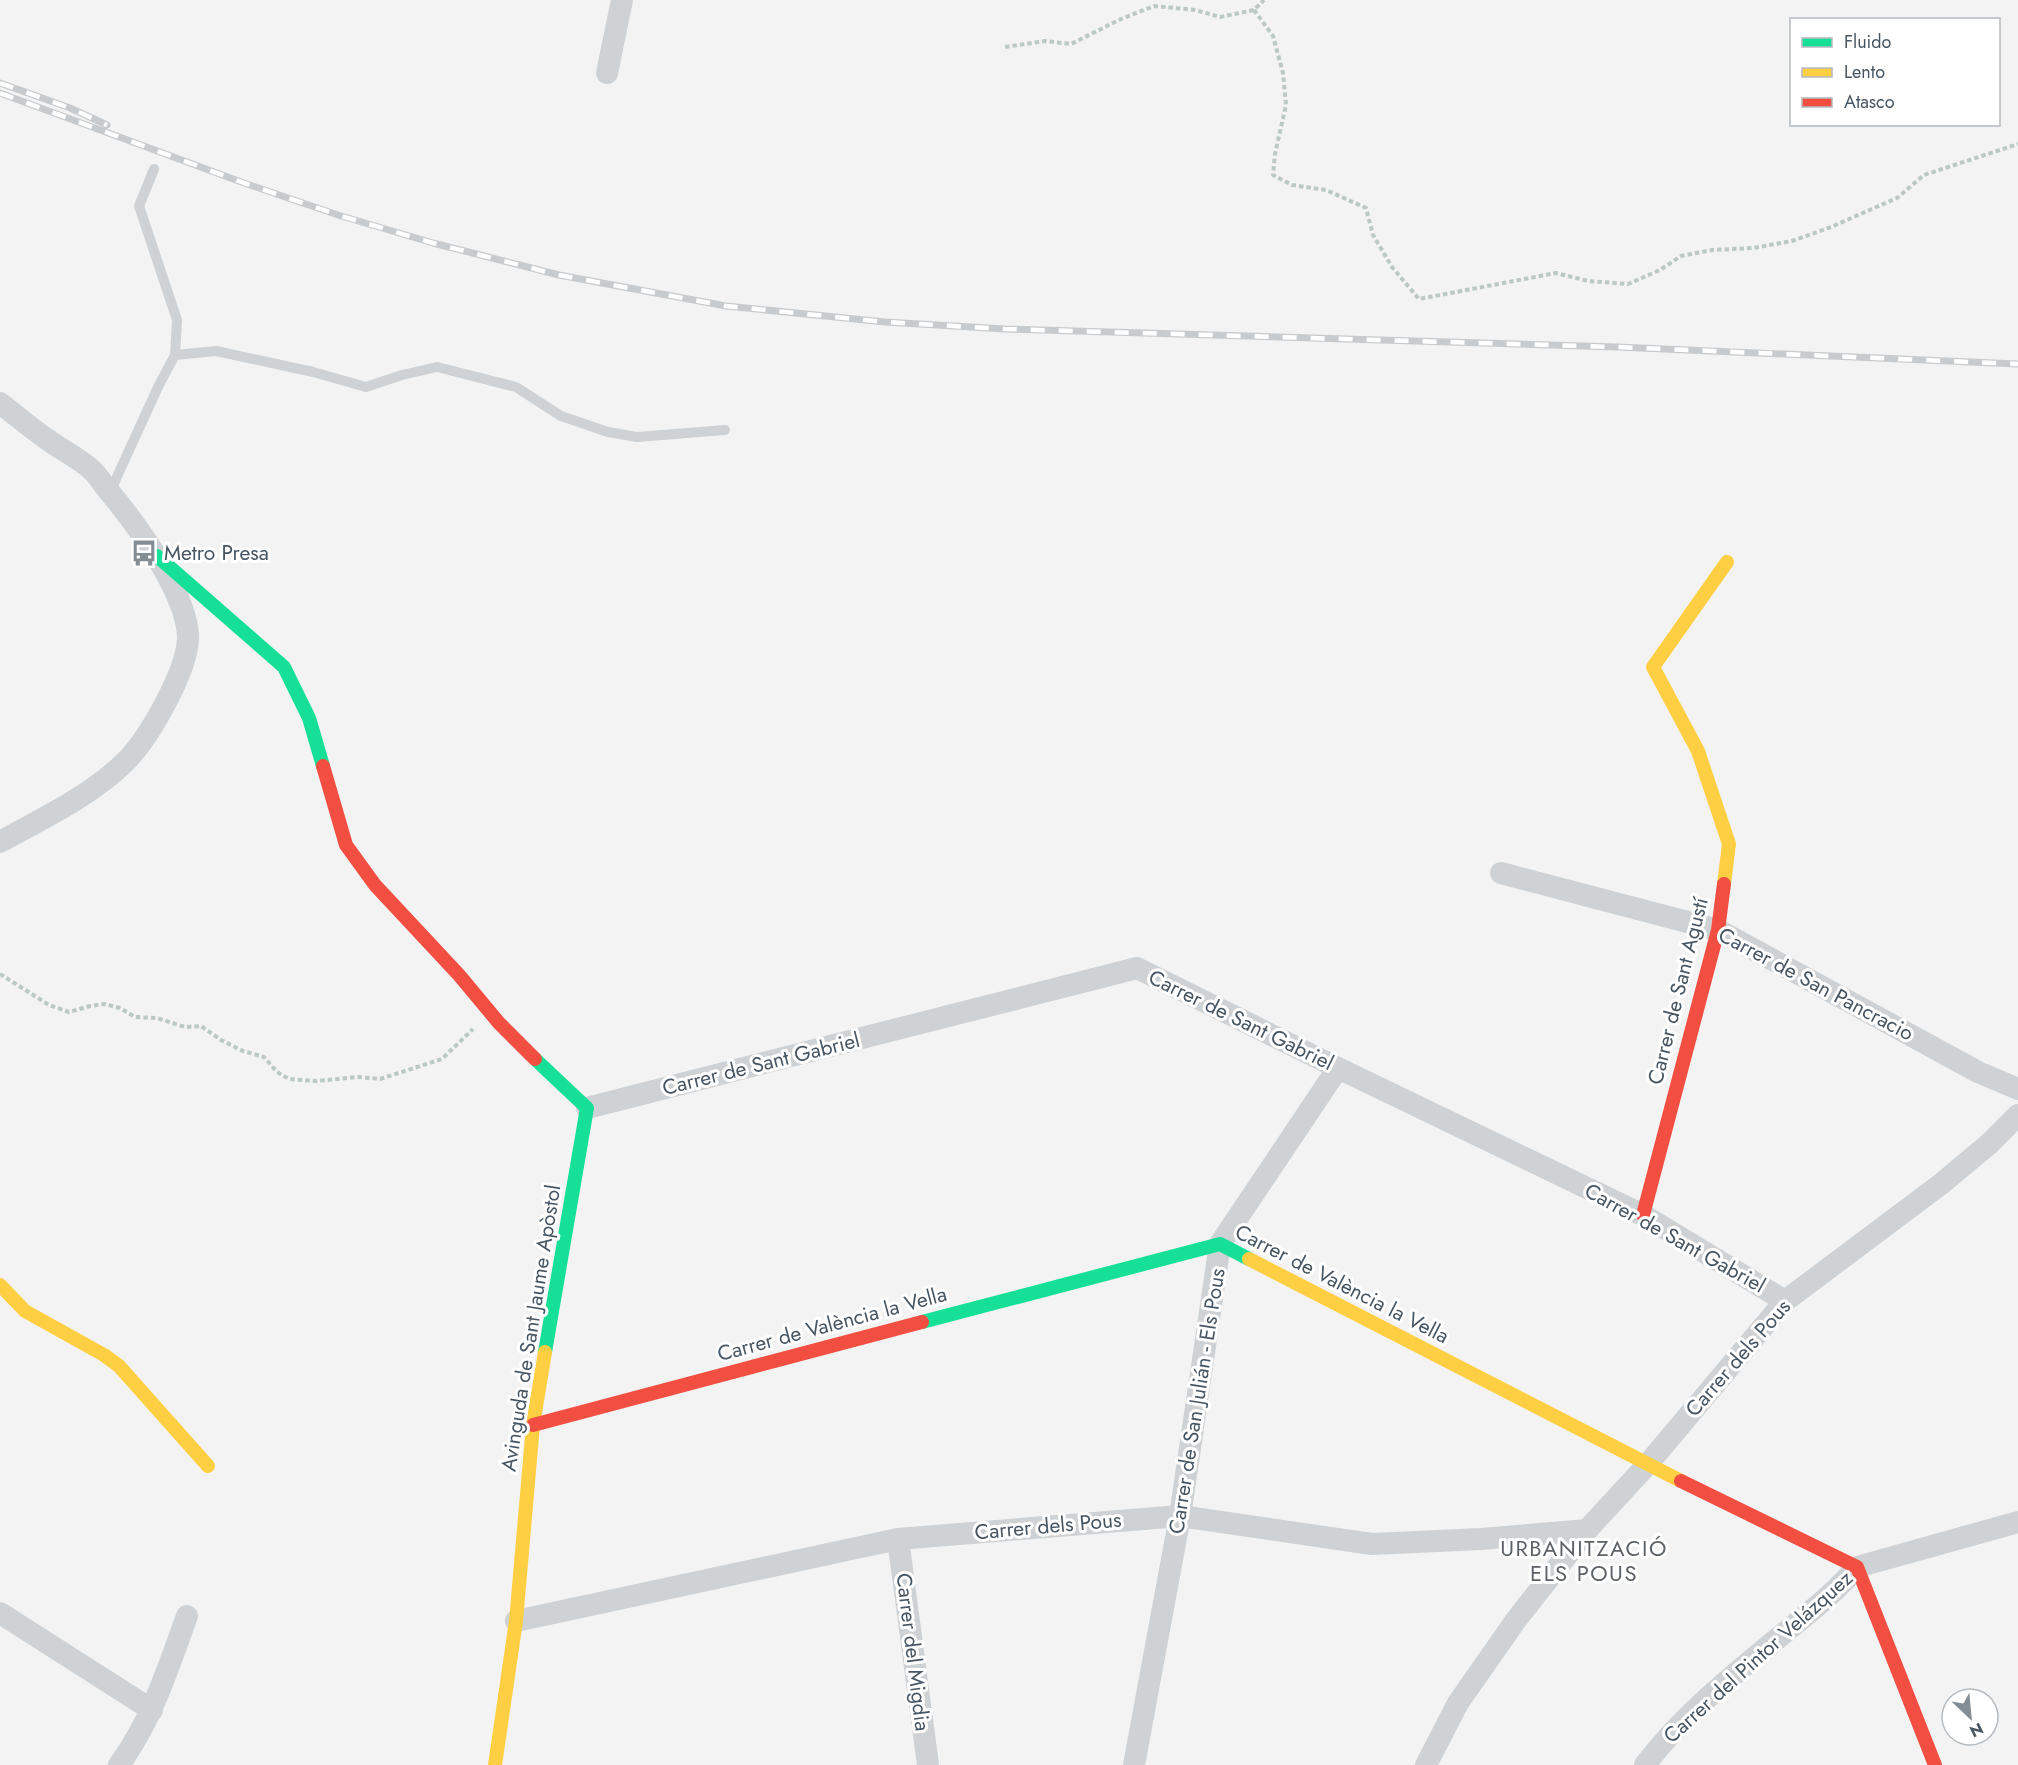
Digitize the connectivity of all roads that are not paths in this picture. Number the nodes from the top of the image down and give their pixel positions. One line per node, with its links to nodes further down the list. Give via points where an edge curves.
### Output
1 (622, 0): 2 (street)
2 (607, 73)
3 (154, 169): 4 (lane, via 139,206 177,320)
4 (175, 355): 6 (lane, via 216,351 366,387 437,367 516,387 561,416 608,432 637,437); 7 (lane)
5 (0, 404): 7 (street, via 92,470)
6 (725, 430)
7 (110, 493): 8 (street)
8 (156, 556): 10 (street, via 185,616 188,638 172,691 127,761 78,799); 15 (street, via 284,667 309,718 346,845 375,885 490,1012)
9 (1727, 562): 12 (street, Carrer de Sant Agustí, via 1653,667 1698,751 1729,844)
10 (0, 842)
11 (1501, 873): 12 (street, Carrer de San Pancracio)
12 (1718, 930): 14 (street, Carrer de San Pancracio, via 1978,1072); 17 (street, Carrer de Sant Agustí)
13 (1338, 1068): 15 (street, Carrer de Sant Gabriel, via 1137,968); 17 (street, Carrer de Sant Gabriel); 18 (street, Carrer de San Julián - Els Pous)
14 (2018, 1089)
15 (587, 1108): 21 (street, Avinguda de Sant Jaume Apòstol)
16 (2018, 1115): 20 (street, Carrer dels Pous, via 1941,1184)
17 (1643, 1215): 20 (street, Carrer de Sant Gabriel)
18 (1220, 1244): 21 (street, Carrer de València la Vella); 22 (street, Carrer de València la Vella); 24 (street, Carrer de San Julián - Els Pous)
19 (0, 1285): 23 (street, via 25,1311 119,1366)
20 (1785, 1301): 22 (street, Carrer dels Pous)
21 (533, 1425): 31 (street, Avinguda de Sant Jaume Apòstol)
22 (1647, 1465): 26 (street, Carrer dels Pous); 28 (street, Carrer de València la Vella)
23 (208, 1467)
24 (1180, 1516): 26 (street, Carrer dels Pous, via 1372,1544); 27 (street, Carrer dels Pous); 36 (street, Carrer de San Julián - Els Pous)
25 (2018, 1522): 28 (street, Carrer del Pintor Velázquez)
26 (1587, 1530): 37 (street, Carrer dels Pous, via 1516,1620 1458,1703)
27 (898, 1539): 31 (street, Carrer dels Pous); 35 (street, Carrer del Migdia)
28 (1857, 1567): 38 (street, Carrer del Pintor Velázquez, via 1841,1587 1722,1684 1666,1737); 39 (street)
29 (0, 1613): 32 (street)
30 (187, 1616): 32 (street)
31 (516, 1621): 34 (street, Avinguda de Sant Jaume Apòstol)
32 (152, 1710): 33 (street)
33 (119, 1765)
34 (495, 1765)
35 (928, 1765)
36 (1134, 1765)
37 (1426, 1765)
38 (1644, 1765)
39 (1935, 1765)

